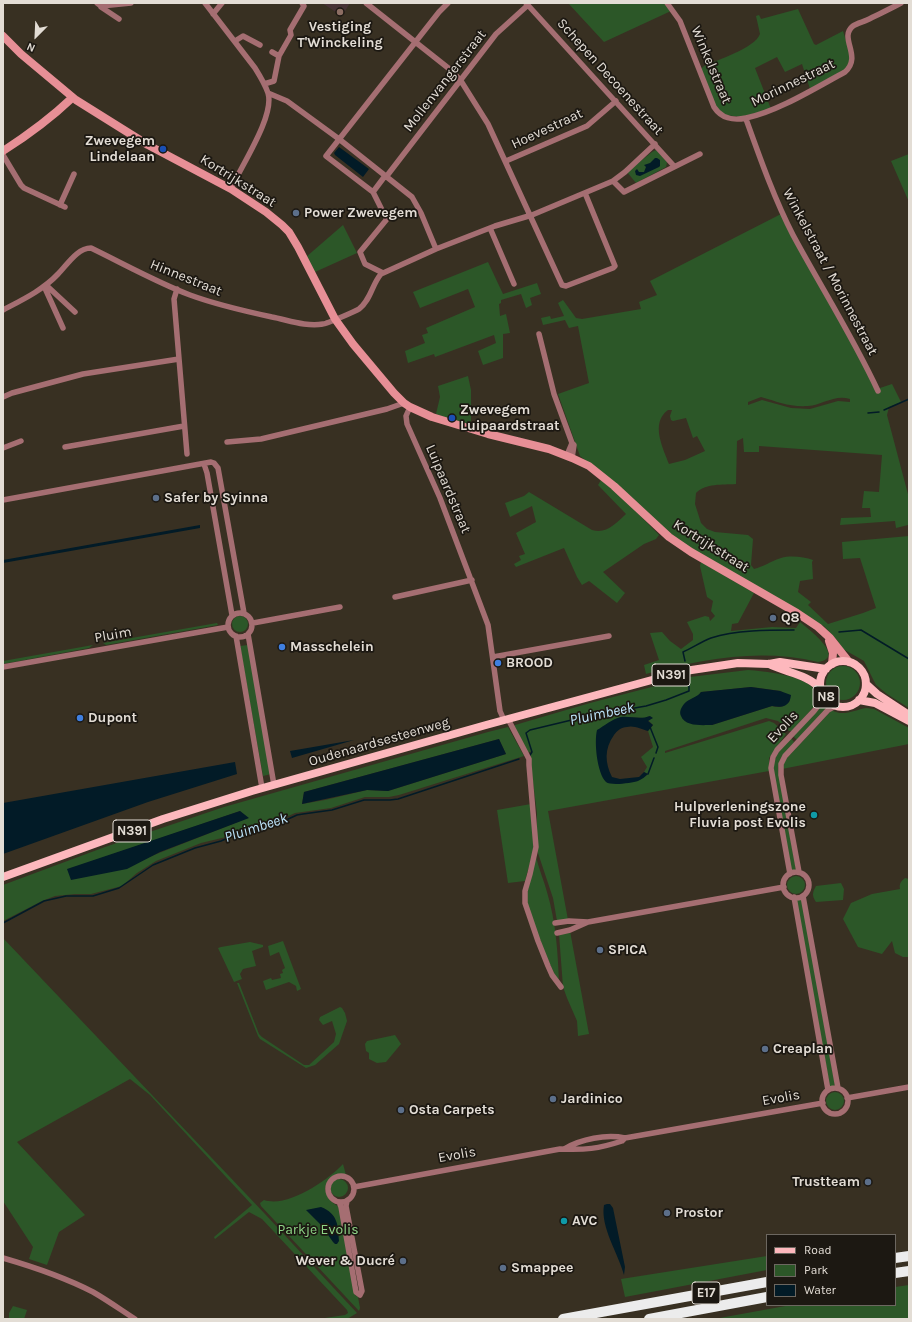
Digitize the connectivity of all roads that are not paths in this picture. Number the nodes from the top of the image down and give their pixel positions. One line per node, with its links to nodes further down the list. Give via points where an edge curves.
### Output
1 (131, 3): 11 (street)
2 (205, 3): 13 (street)
3 (222, 3): 13 (street)
4 (302, 3): 20 (street, via 304,6)
5 (366, 3): 17 (street)
6 (448, 3): 17 (street)
7 (667, 3): 26 (street, Winkelstraat, via 680,21 717,112 726,118)
8 (901, 3): 26 (street, Morinnestraat, via 853,27 848,37 852,61 845,72 767,112)
9 (527, 4): 21 (street, Mollenvangerstraat, via 496,34); 25 (street, Schepen Decoenestraat)
10 (99, 5): 11 (street); 12 (street)
11 (118, 6): 12 (street)
12 (112, 14): 14 (street)
13 (213, 14): 16 (street)
14 (119, 19)
15 (3, 36): 24 (main road, Kortrijkstraat)
16 (235, 41): 18 (street, via 242,34); 22 (street, via 256,68)
17 (416, 42): 21 (street, via 452,70); 27 (street)
18 (260, 45)
19 (272, 52): 20 (street)
20 (279, 56): 22 (street, via 274,81)
21 (461, 81): 32 (street, via 488,124); 35 (street, Mollenvangerstraat)
22 (264, 84): 23 (street)
23 (268, 93): 27 (street, via 287,101); 37 (street, via 264,123)
24 (72, 98): 29 (main road, via 30,134); 37 (main road, Kortrijkstraat, via 134,137)
25 (616, 101): 28 (street, Schepen Decoenestraat); 32 (street, Hoevestraat, via 587,126)
26 (746, 119): 53 (street, Winkelstraat / Morinnestraat, via 776,199)
27 (339, 139): 35 (street); 38 (street, via 326,156)
28 (655, 144): 33 (street, Schepen Decoenestraat); 36 (street)
29 (3, 151)
30 (700, 154): 33 (street)
31 (3, 155): 34 (street, via 24,188 63,206)
32 (506, 161): 40 (street)
33 (674, 166): 36 (street, via 624,192)
34 (74, 174)
35 (386, 176): 38 (street, Mollenvangerstraat); 42 (street, via 412,197)
36 (612, 181): 39 (street)
37 (231, 189): 49 (main road, Kortrijkstraat, via 275,219 289,232)
38 (373, 192): 43 (street, via 387,219 360,252 365,264)
39 (585, 192): 40 (street); 40 (street, via 615,263 613,268 562,285)
40 (530, 216): 41 (street)
41 (490, 228): 42 (street); 44 (street)
42 (436, 249): 43 (street)
43 (383, 273): 49 (street, Hinnestraat, via 375,280 368,299 358,310)
44 (514, 284)
45 (45, 286): 46 (street, Hinnestraat, via 79,252 91,248); 47 (street, Hinnestraat); 48 (street); 50 (street)
46 (177, 289): 49 (street, Hinnestraat, via 215,304 290,321 323,324); 52 (street, via 174,299)
47 (3, 310)
48 (75, 312)
49 (335, 319): 55 (main road, Kortrijkstraat, via 394,393)
50 (63, 328)
51 (539, 334): 62 (street, via 554,394 575,448)
52 (179, 359): 54 (street, via 83,374); 56 (street)
53 (878, 391)
54 (3, 397)
55 (407, 405): 58 (street, via 261,439); 62 (main road, Kortrijkstraat, via 439,419); 65 (street, Luipaardstraat, via 407,424)
56 (184, 426): 59 (street); 61 (street)
57 (21, 441): 60 (street)
58 (227, 442)
59 (65, 447)
60 (3, 448)
61 (187, 454)
62 (570, 456): 72 (main road, Kortrijkstraat, via 589,466 614,486 669,537 690,552 797,613)
63 (204, 464): 64 (street); 68 (street, via 214,463 218,468); 69 (street)
64 (3, 500)
65 (472, 580): 66 (street); 76 (street, Luipaardstraat, via 488,625)
66 (395, 597)
67 (340, 607): 70 (street)
68 (244, 613): 69 (street); 70 (street, via 250,616)
69 (232, 615): 71 (street)
70 (253, 623): 73 (street)
71 (228, 627): 74 (street); 79 (street, Pluim)
72 (824, 632): 77 (main road, Kortrijkstraat); 80 (main road, N8, via 832,648 833,656)
73 (248, 634): 74 (street); 89 (street)
74 (236, 636): 90 (street)
75 (609, 636): 76 (street)
76 (493, 657): 87 (street, Luipaardstraat, via 500,711)
77 (849, 662): 80 (main road, via 838,662); 81 (main road, via 859,668)
78 (769, 664): 80 (main road, Oudenaardsesteenweg / N391, via 780,662); 82 (main road, Oudenaardsesteenweg / N391, via 805,677); 87 (main road, Oudenaardsesteenweg / N391, via 738,664 685,671)
79 (3, 667)
80 (829, 667): 82 (main road, N8, via 821,678)
81 (866, 684): 84 (main road, N8); 86 (main road)
82 (821, 688): 83 (main road, N8)
83 (825, 697): 85 (main road, N8); 92 (street, Evolis, via 777,750 772,760 771,768)
84 (859, 700): 85 (main road, N8, via 849,706); 88 (main road, N8, via 875,703)
85 (837, 705): 91 (street, Evolis, via 828,710 784,756 781,764 782,786)
86 (909, 715)
87 (506, 719): 89 (main road, Oudenaardsesteenweg / N391); 100 (street, Luipaardstraat, via 528,758 529,765 536,847 525,891 525,903 548,966)
88 (909, 721)
89 (274, 785): 90 (main road, Oudenaardsesteenweg / N391)
90 (262, 788): 93 (main road, Oudenaardsesteenweg / N391)
91 (799, 872): 92 (street); 95 (street, Evolis, via 806,876 809,882 808,890)
92 (790, 874): 94 (street, via 785,878)
93 (3, 877)
94 (784, 887): 96 (street, via 787,894); 97 (street)
95 (803, 896): 96 (street); 102 (street, Evolis)
96 (794, 897): 103 (street)
97 (588, 922): 98 (street); 99 (street)
98 (555, 923)
99 (557, 933)
100 (561, 987)
101 (909, 1087): 104 (street)
102 (838, 1088): 103 (street); 104 (street)
103 (828, 1090): 105 (street)
104 (847, 1098): 105 (street, via 846,1107 839,1113 829,1112)
105 (823, 1103): 106 (street, Evolis)
106 (625, 1138): 107 (street, Evolis, via 591,1139); 107 (street, Evolis, via 593,1149)
107 (564, 1149): 108 (street, Evolis)
108 (354, 1187): 109 (street, via 354,1192); 110 (street, via 348,1178 342,1176 329,1182 327,1188 330,1196)
109 (347, 1201): 110 (street); 110 (street, via 362,1291 360,1295 356,1292)
110 (339, 1202)
111 (909, 1256): 113 (highway)
112 (3, 1258): 118 (street, via 54,1274 94,1292)
113 (896, 1258)
114 (909, 1271): 115 (highway)
115 (896, 1273)
116 (766, 1282): 119 (highway, E17)
117 (766, 1297): 120 (highway, E17)
118 (134, 1319)
119 (563, 1319)
120 (649, 1319)

